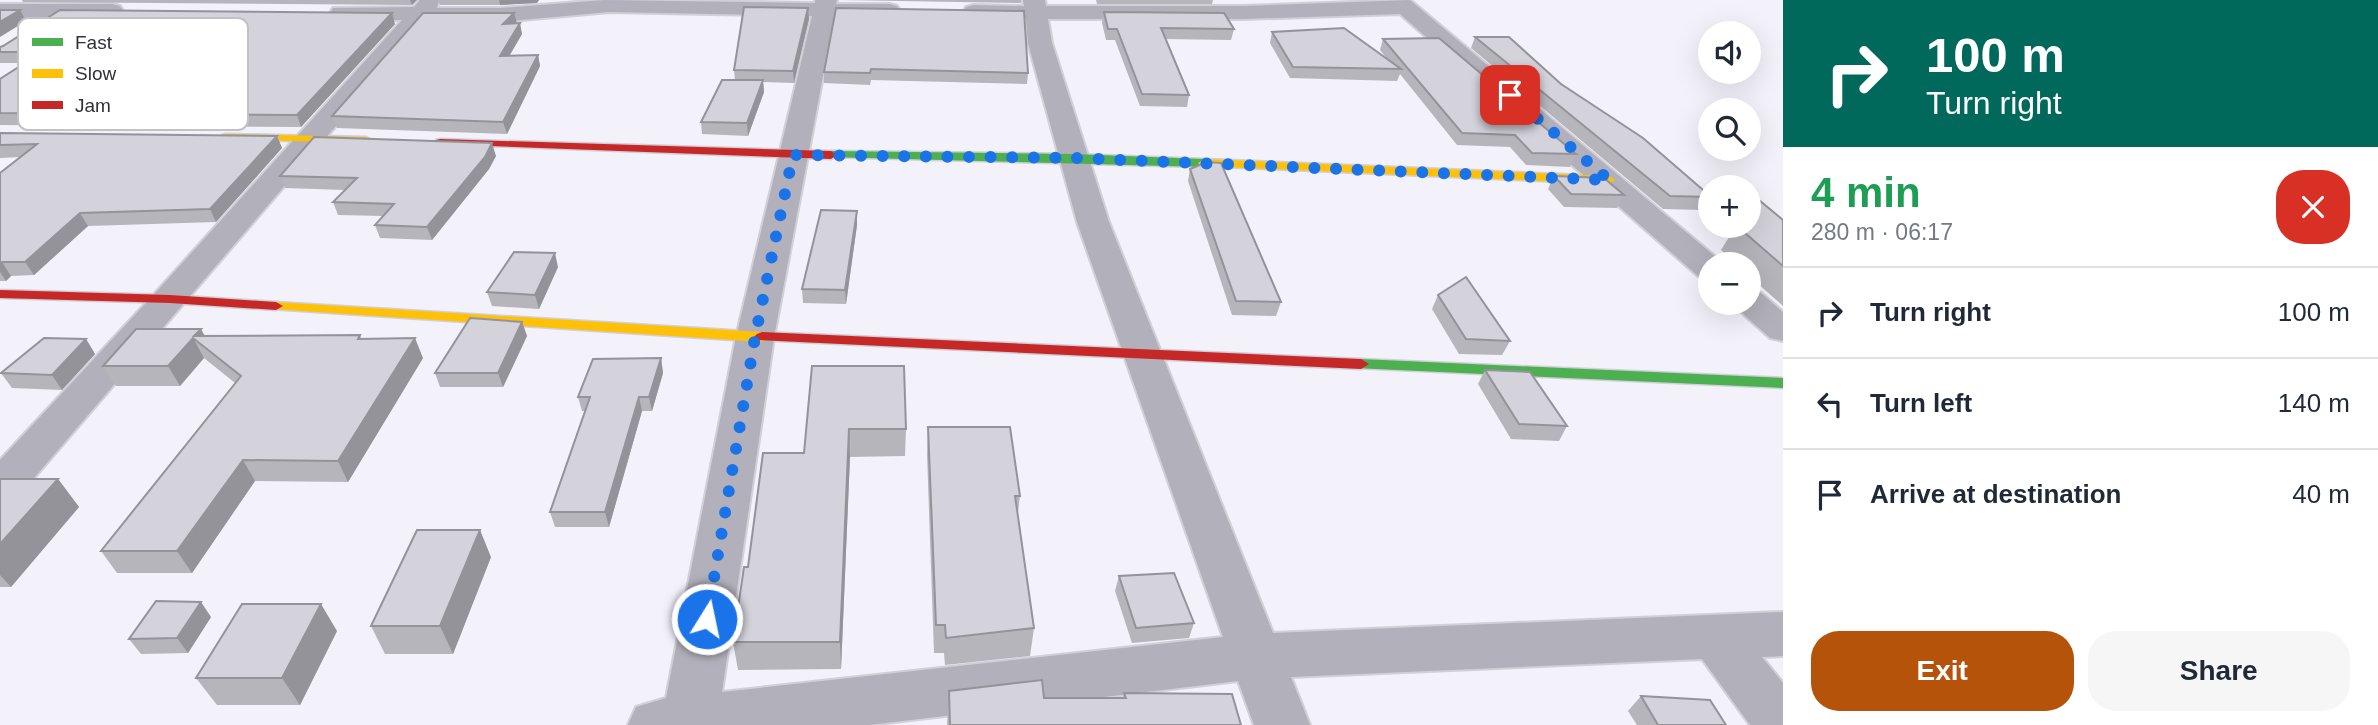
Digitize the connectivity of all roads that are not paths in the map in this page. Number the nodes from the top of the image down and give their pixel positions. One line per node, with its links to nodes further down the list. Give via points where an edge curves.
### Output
1 (1401, 4): 5 (street, via 1281,14); 18 (street)
2 (71, 5): 6 (street); 7 (street); 11 (street)
3 (825, 5): 4 (street, via 609,6 500,15); 8 (street); 16 (street)
4 (426, 7): 10 (street); 13 (street)
5 (1035, 7): 9 (street); 17 (street, via 1040,43)
6 (0, 11)
7 (131, 11)
8 (913, 12)
9 (954, 12)
10 (324, 13)
11 (51, 18)
12 (216, 137): 13 (street)
13 (311, 138): 14 (street); 21 (street)
14 (380, 140)
15 (421, 142): 16 (street)
16 (793, 155): 17 (street); 24 (street)
17 (1074, 158): 18 (street); 25 (street)
18 (1609, 180): 19 (street)
19 (1698, 258)
20 (0, 294): 21 (street)
21 (170, 299): 24 (street); 27 (street)
22 (1761, 312): 23 (street)
23 (1783, 330)
24 (755, 337): 25 (street); 31 (street)
25 (1143, 354): 26 (street); 30 (street)
26 (1783, 383)
27 (0, 488)
28 (1783, 634): 29 (street)
29 (1715, 637): 30 (street); 33 (street)
30 (1256, 656): 31 (street); 32 (street)
31 (679, 724)
32 (1282, 725)
33 (1783, 725)

